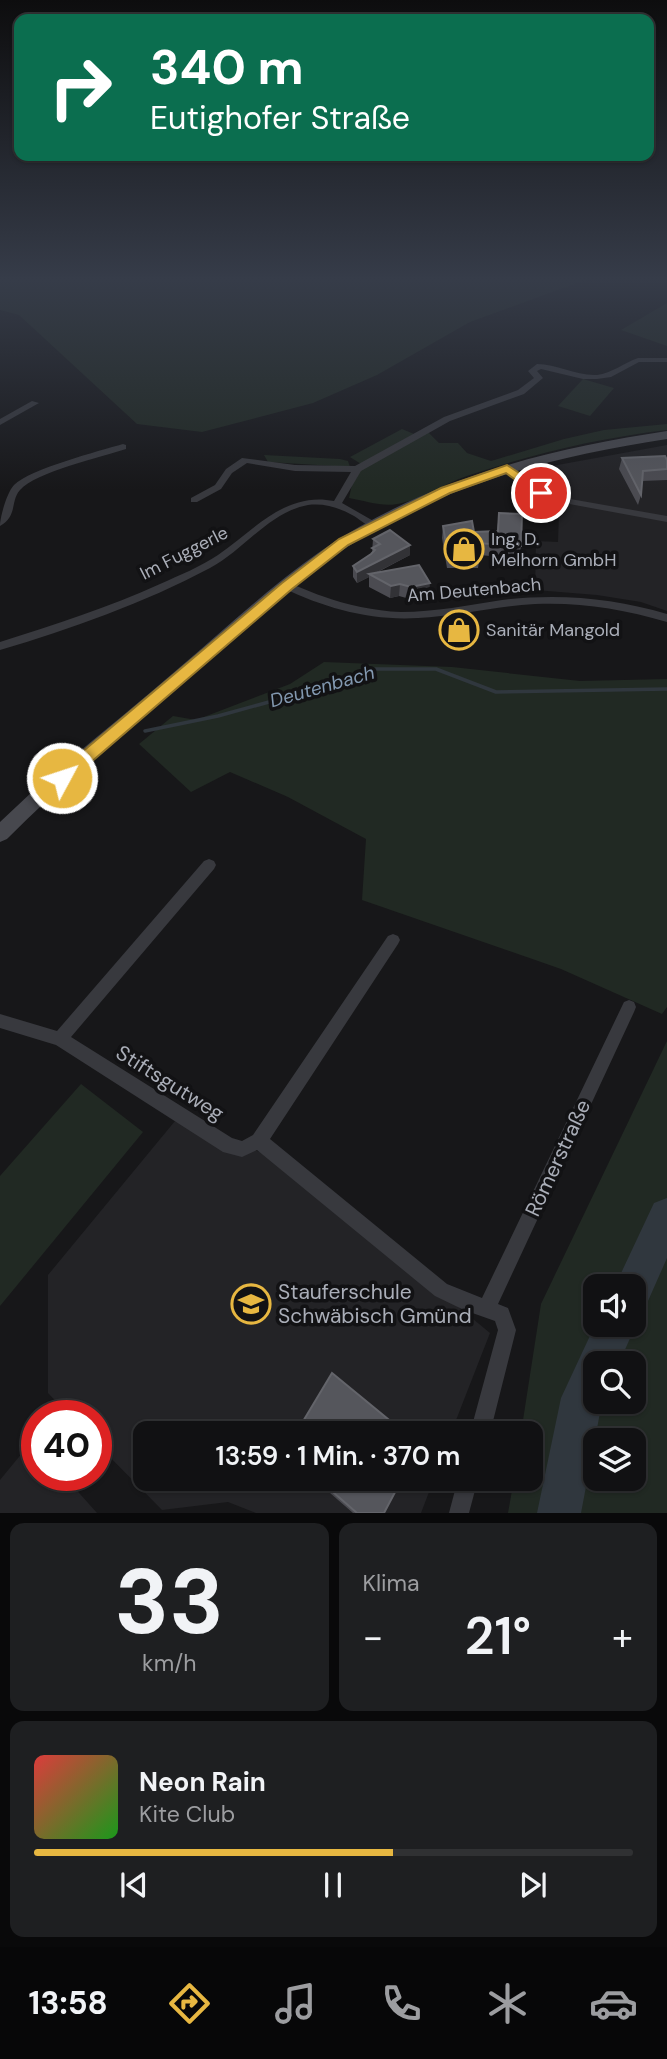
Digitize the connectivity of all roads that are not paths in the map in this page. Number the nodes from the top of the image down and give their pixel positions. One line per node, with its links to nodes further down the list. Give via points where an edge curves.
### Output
1 (638, 360): 2 (street); 8 (street, via 597,377 540,366 532,371 539,378 521,392 447,419)
2 (667, 360)
3 (35, 402): 4 (street)
4 (0, 422)
5 (667, 435): 7 (street, via 575,450)
6 (123, 447): 12 (street, via 30,477 16,488)
7 (507, 469): 11 (street, via 556,499); 13 (street, via 445,491)
8 (357, 470): 9 (street, via 295,468 245,460 229,471 218,487); 10 (street)
9 (194, 500)
10 (337, 504): 13 (street); 16 (street, Im Fuggerle, via 312,502 290,508 208,565 114,607)
11 (667, 519)
12 (0, 523)
13 (374, 525): 14 (street, via 323,556)
14 (287, 586): 15 (street, Am Deutenbach, via 346,607 386,615 553,600 596,603); 17 (street)
15 (667, 618)
16 (0, 646)
17 (0, 834)
18 (209, 865): 22 (street)
19 (393, 940): 23 (street)
20 (629, 1007): 24 (street, Römerstraße)
21 (0, 1021): 22 (street, Stiftsgutweg)
22 (60, 1039): 23 (street, Stiftsgutweg, via 229,1146 243,1149)
23 (259, 1141): 24 (street, via 441,1290)
24 (487, 1308): 25 (street, via 502,1314 507,1330)
25 (483, 1421)
26 (465, 1491): 27 (street)
27 (459, 1513)

